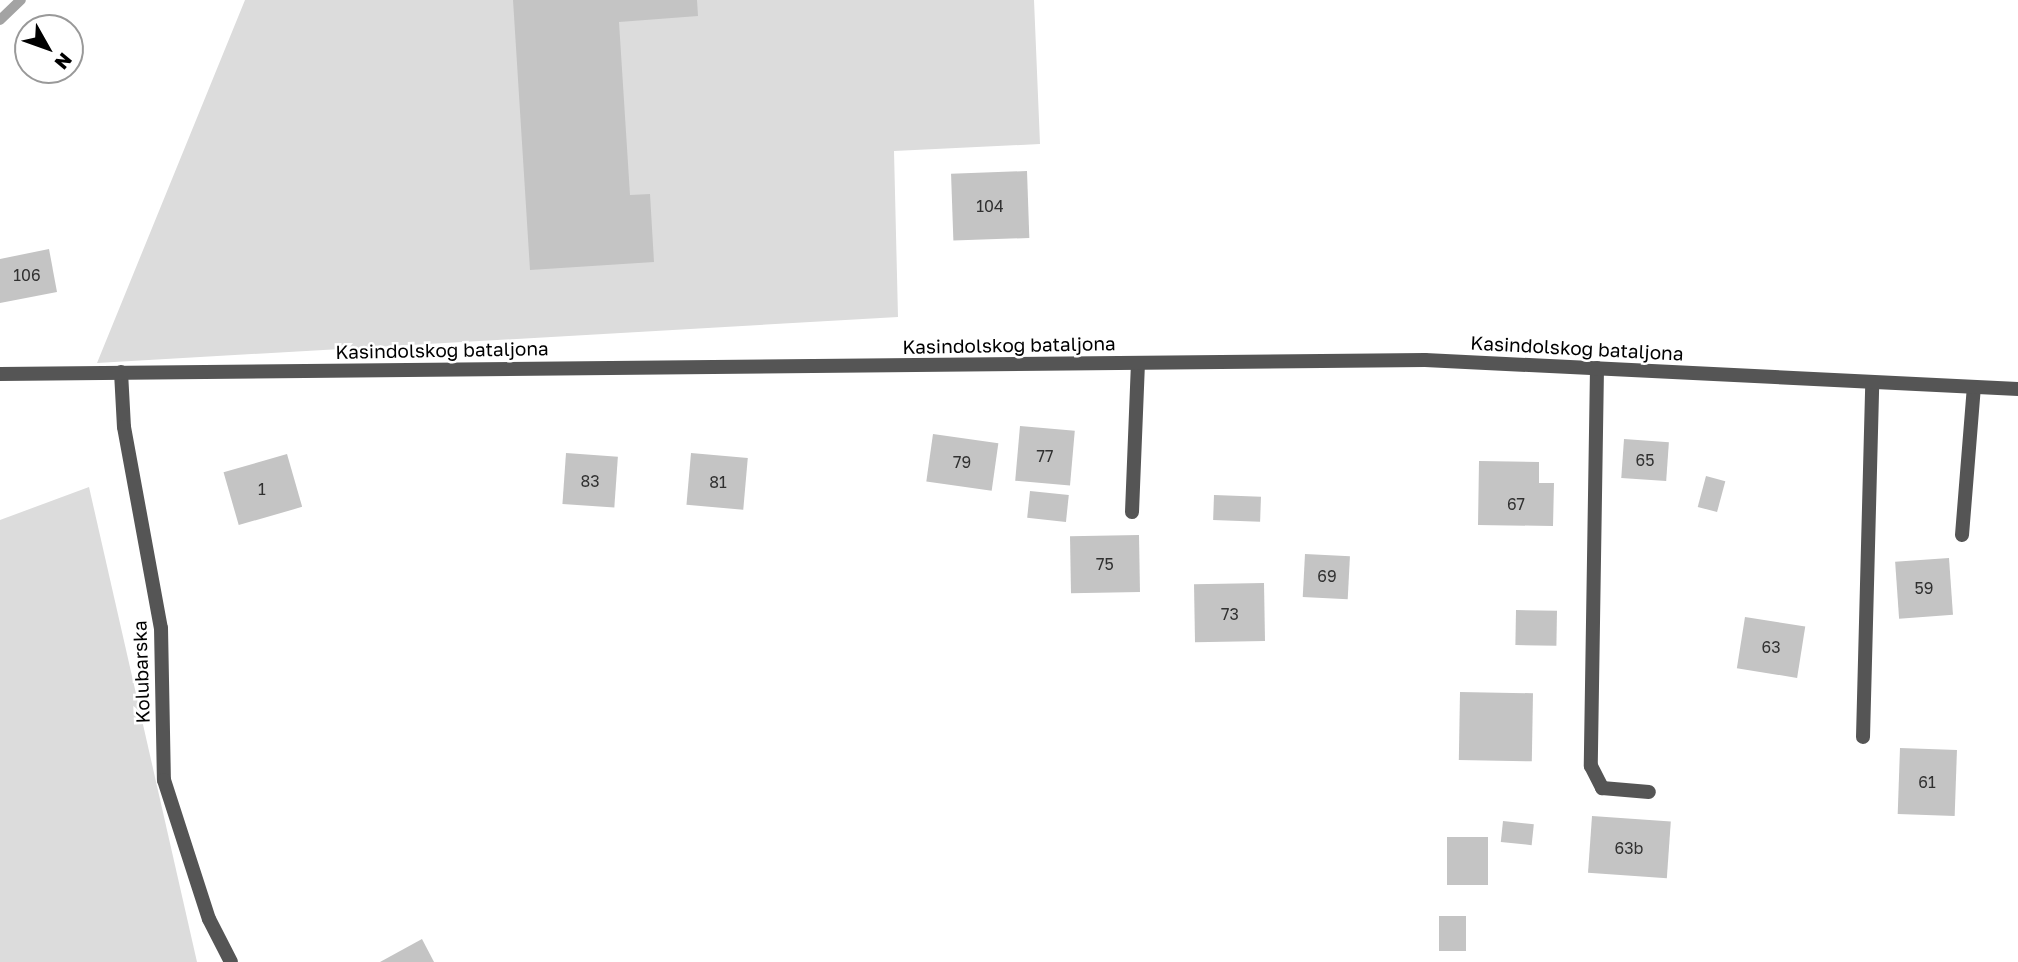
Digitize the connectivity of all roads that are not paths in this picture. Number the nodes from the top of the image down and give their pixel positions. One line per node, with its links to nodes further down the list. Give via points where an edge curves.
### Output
1 (1138, 363): 2 (street, Kasindolskog bataljona, via 1424,360); 3 (street, Kasindolskog bataljona); 8 (street)
2 (1597, 368): 5 (street, Kasindolskog bataljona); 11 (street, via 1591,766 1602,788)
3 (121, 372): 4 (street, Kasindolskog bataljona); 12 (street, Kolubarska, via 124,427 161,628 164,780 209,919)
4 (0, 374)
5 (1872, 382): 6 (street, Kasindolskog bataljona); 10 (street)
6 (1974, 387): 7 (street, Kasindolskog bataljona); 9 (street)
7 (2018, 389)
8 (1132, 512)
9 (1962, 535)
10 (1863, 737)
11 (1649, 792)
12 (231, 962)

